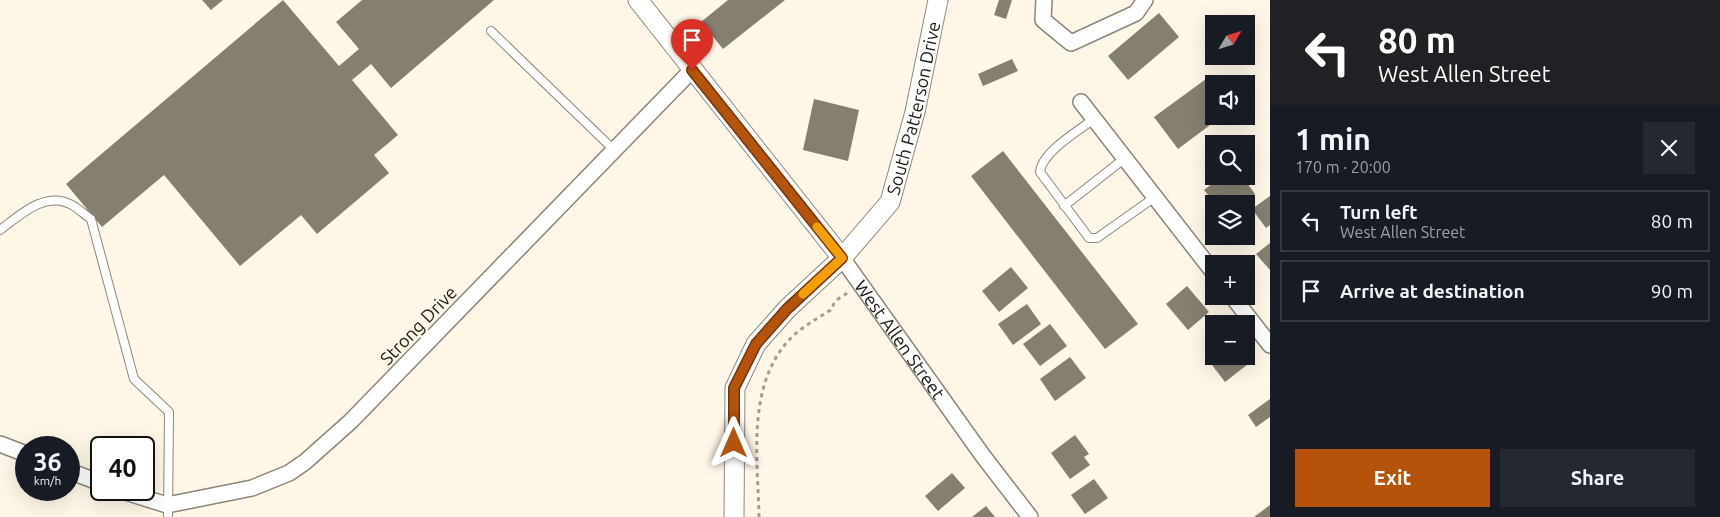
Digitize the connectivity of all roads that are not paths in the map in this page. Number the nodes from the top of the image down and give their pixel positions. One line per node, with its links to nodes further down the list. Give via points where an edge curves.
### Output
1 (638, 0): 6 (street, West Allen Street)
2 (938, 0): 14 (street, South Patterson Drive, via 915,112 890,202)
3 (1044, 0): 4 (street, via 1043,20 1071,44 1136,13)
4 (1145, 0)
5 (491, 31): 9 (lane)
6 (692, 70): 9 (street, Strong Drive); 14 (street, West Allen Street)
7 (1081, 102): 8 (street)
8 (1094, 119): 10 (street); 12 (lane, via 1041,163 1040,172)
9 (614, 150): 21 (street, Strong Drive, via 351,421 305,462 289,473 252,488)
10 (1125, 158): 11 (street); 12 (lane)
11 (1155, 197): 12 (lane, via 1097,238 1089,238); 15 (street)
12 (1064, 206)
13 (0, 230): 21 (lane, via 46,200 71,204 91,219 134,379 169,412)
14 (842, 258): 22 (street, South Patterson Drive, via 787,309 756,344 734,388); 23 (street, West Allen Street)
15 (1205, 261)
16 (1239, 305): 17 (street)
17 (1270, 345)
18 (0, 444): 19 (street)
19 (15, 450)
20 (144, 501): 21 (street, Strong Drive)
21 (167, 511)
22 (734, 517)
23 (1030, 517)

